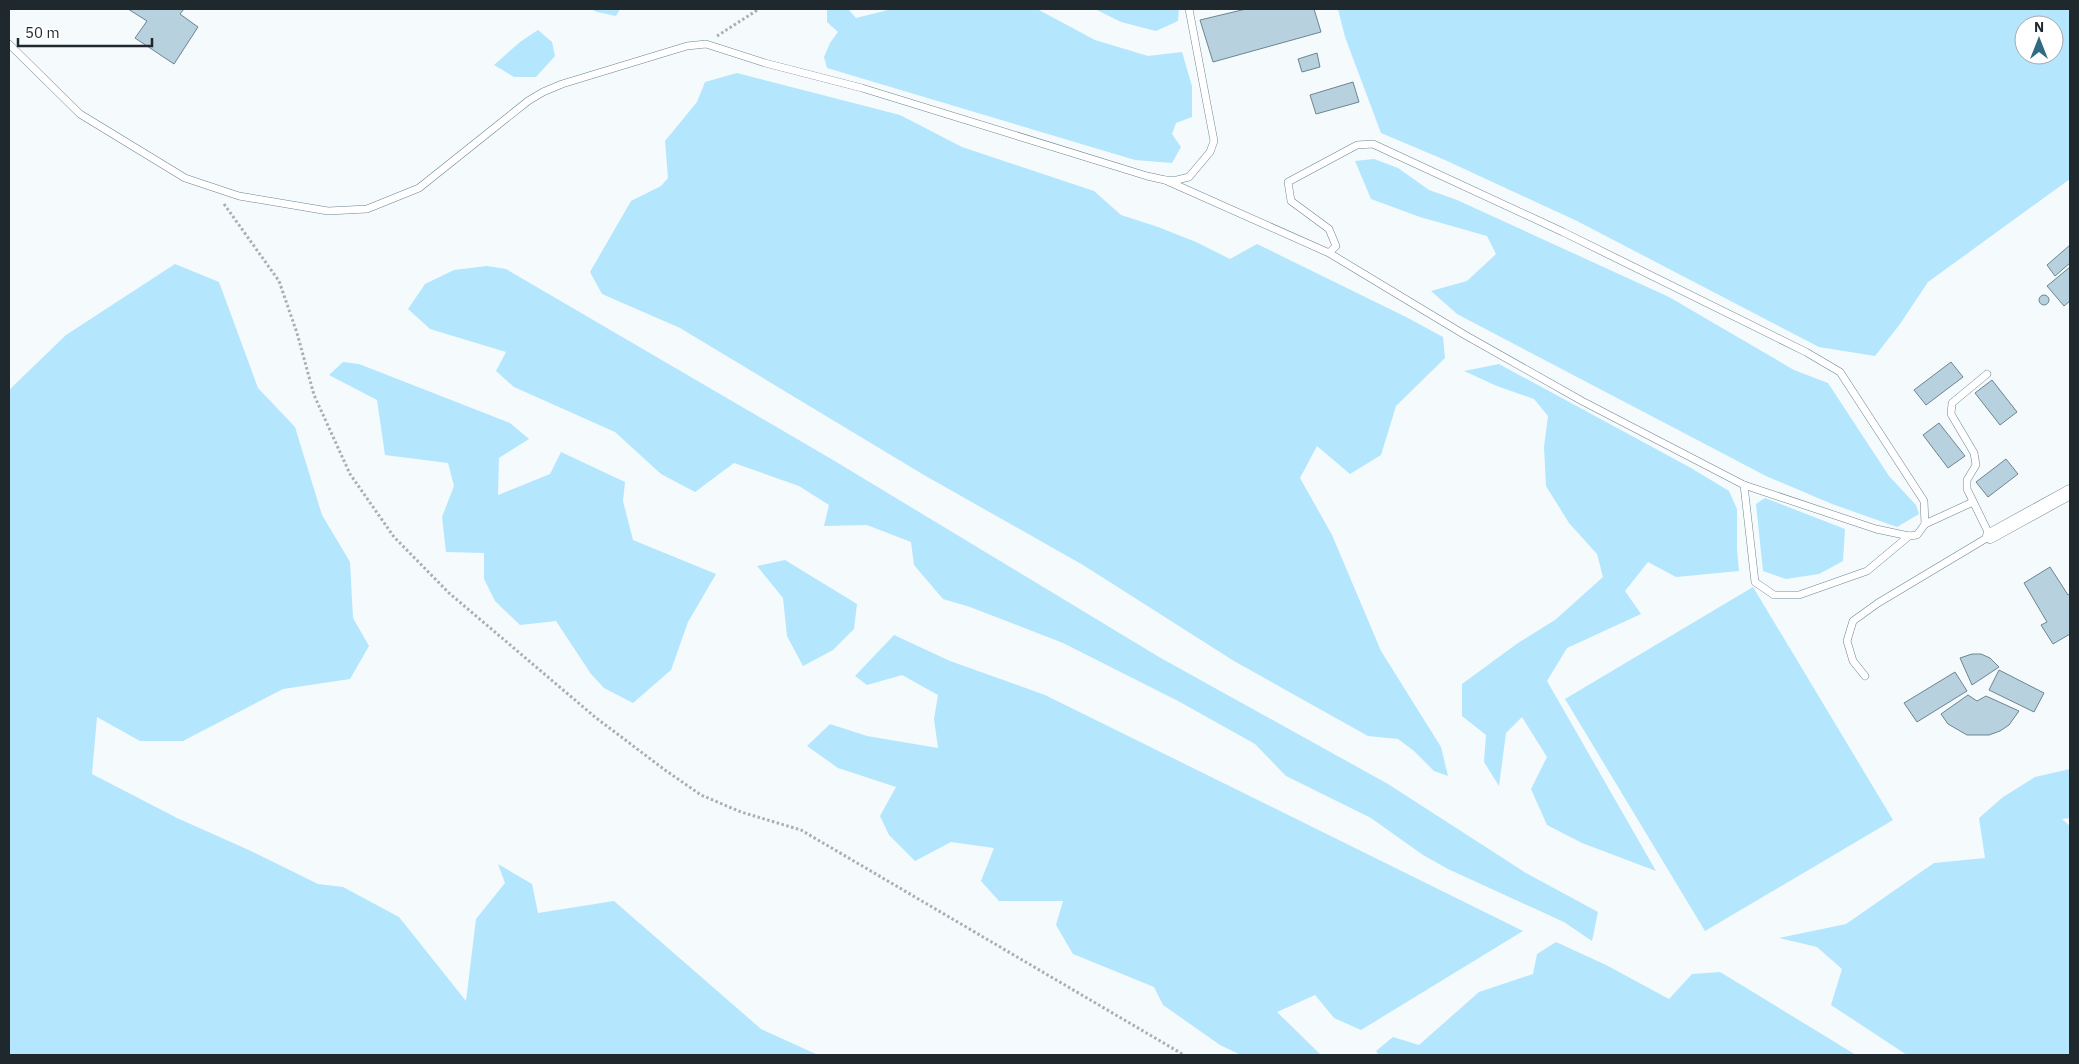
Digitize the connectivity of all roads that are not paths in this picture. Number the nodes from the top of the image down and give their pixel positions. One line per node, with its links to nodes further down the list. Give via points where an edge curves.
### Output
1 (1189, 9): 3 (lane, via 1214,141 1210,152 1189,177)
2 (9, 44): 3 (lane, via 80,114 185,178 239,196 328,211 367,209 419,188 543,92 687,46 706,44)
3 (1165, 180): 4 (lane)
4 (1329, 253): 6 (lane, via 1582,401); 9 (lane, via 1336,246 1329,229 1291,201 1288,182 1357,145 1373,144 1563,232 1806,352 1840,372 1924,501)
5 (1987, 374): 8 (lane, via 1952,403 1951,414 1974,453 1976,465 1967,480 1966,489)
6 (1744, 485): 10 (lane, via 1876,529); 10 (lane, via 1755,582 1774,596 1799,595 1867,571)
7 (2070, 492): 11 (street)
8 (1973, 502): 9 (lane); 11 (lane)
9 (1925, 524): 10 (lane, via 1917,535)
10 (1909, 536)
11 (1990, 536): 12 (lane, via 1853,621 1847,642 1853,661)
12 (1865, 676)

